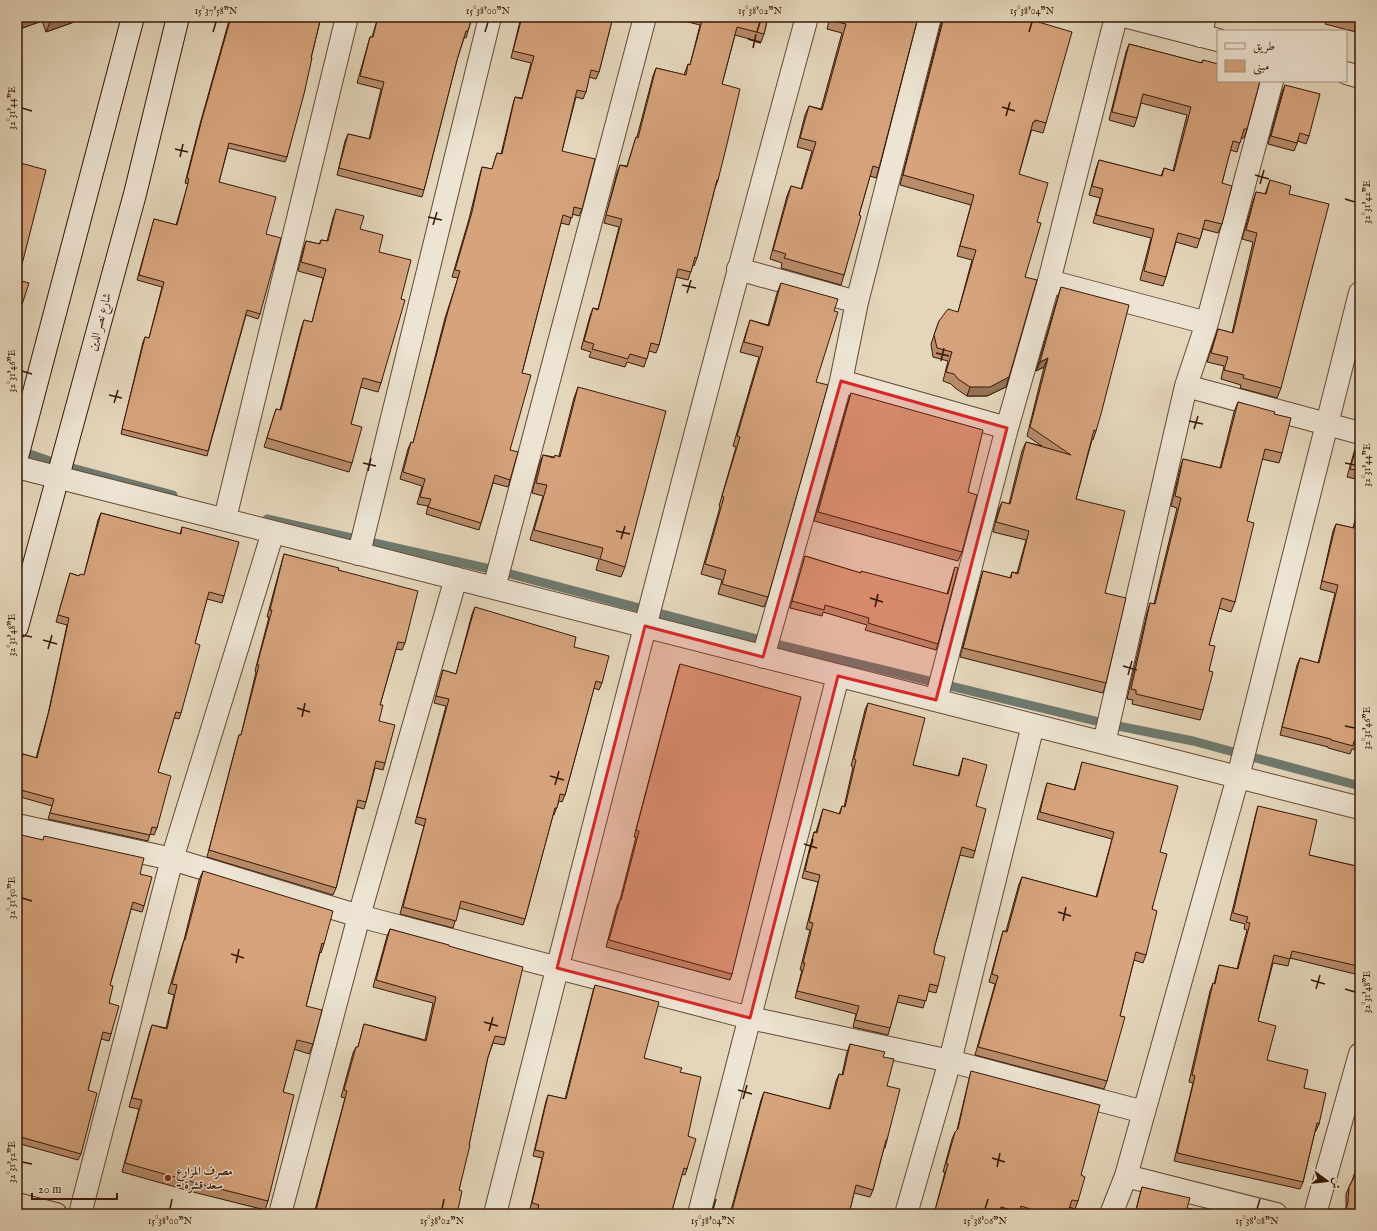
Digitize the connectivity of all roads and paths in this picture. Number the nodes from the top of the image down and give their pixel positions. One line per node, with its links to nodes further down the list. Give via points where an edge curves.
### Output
1 (133, 17): 24 (street)
2 (178, 17): 26 (street, شارع نصر الدين, via 135,194)
3 (347, 17): 27 (street)
4 (490, 17): 29 (street)
5 (645, 17): 31 (street)
6 (807, 17): 14 (street)
7 (930, 17): 17 (street)
8 (1116, 17): 15 (street)
9 (1128, 17): 10 (street)
10 (1208, 31)
11 (1347, 74): 12 (street)
12 (1360, 77)
13 (1272, 82): 18 (street)
14 (738, 269): 17 (street); 32 (street)
15 (1049, 281): 18 (street); 22 (street)
16 (1360, 293): 21 (street)
17 (857, 302): 19 (street)
18 (1207, 323): 20 (street)
19 (841, 382): 22 (street); 34 (street)
20 (1186, 386): 21 (street); 38 (street)
21 (1327, 424): 23 (street); 39 (street)
22 (1007, 428): 36 (street)
23 (1360, 432)
24 (17, 457)
25 (17, 467): 26 (street)
26 (57, 477): 27 (street); 33 (street, شارع نصر الدين)
27 (226, 520): 28 (street)
28 (273, 532): 29 (street); 42 (street)
29 (358, 554): 30 (street)
30 (456, 578): 31 (street); 43 (street)
31 (494, 588): 32 (street)
32 (645, 626): 34 (street); 44 (street)
33 (17, 627)
34 (763, 656): 35 (street)
35 (838, 676): 36 (street); 45 (street)
36 (936, 700): 37 (street)
37 (1033, 725): 38 (street); 47 (street)
38 (1104, 743): 39 (street)
39 (1238, 777): 40 (street); 49 (street)
40 (1360, 808)
41 (17, 825): 42 (street)
42 (172, 859): 43 (street); 53 (street)
43 (359, 916): 44 (street); 54 (street)
44 (557, 968): 45 (street); 55 (street)
45 (750, 1018): 47 (street); 56 (street)
46 (1360, 1054): 48 (street)
47 (950, 1061): 49 (street); 57 (street)
48 (1355, 1094): 60 (street)
49 (1144, 1112): 50 (street)
50 (1126, 1176): 58 (street); 59 (street)
51 (17, 1204): 52 (highway)
52 (56, 1214)
53 (80, 1214)
54 (280, 1214)
55 (494, 1214)
56 (699, 1214)
57 (906, 1214)
58 (1111, 1214)
59 (1276, 1214)
60 (1315, 1214)

